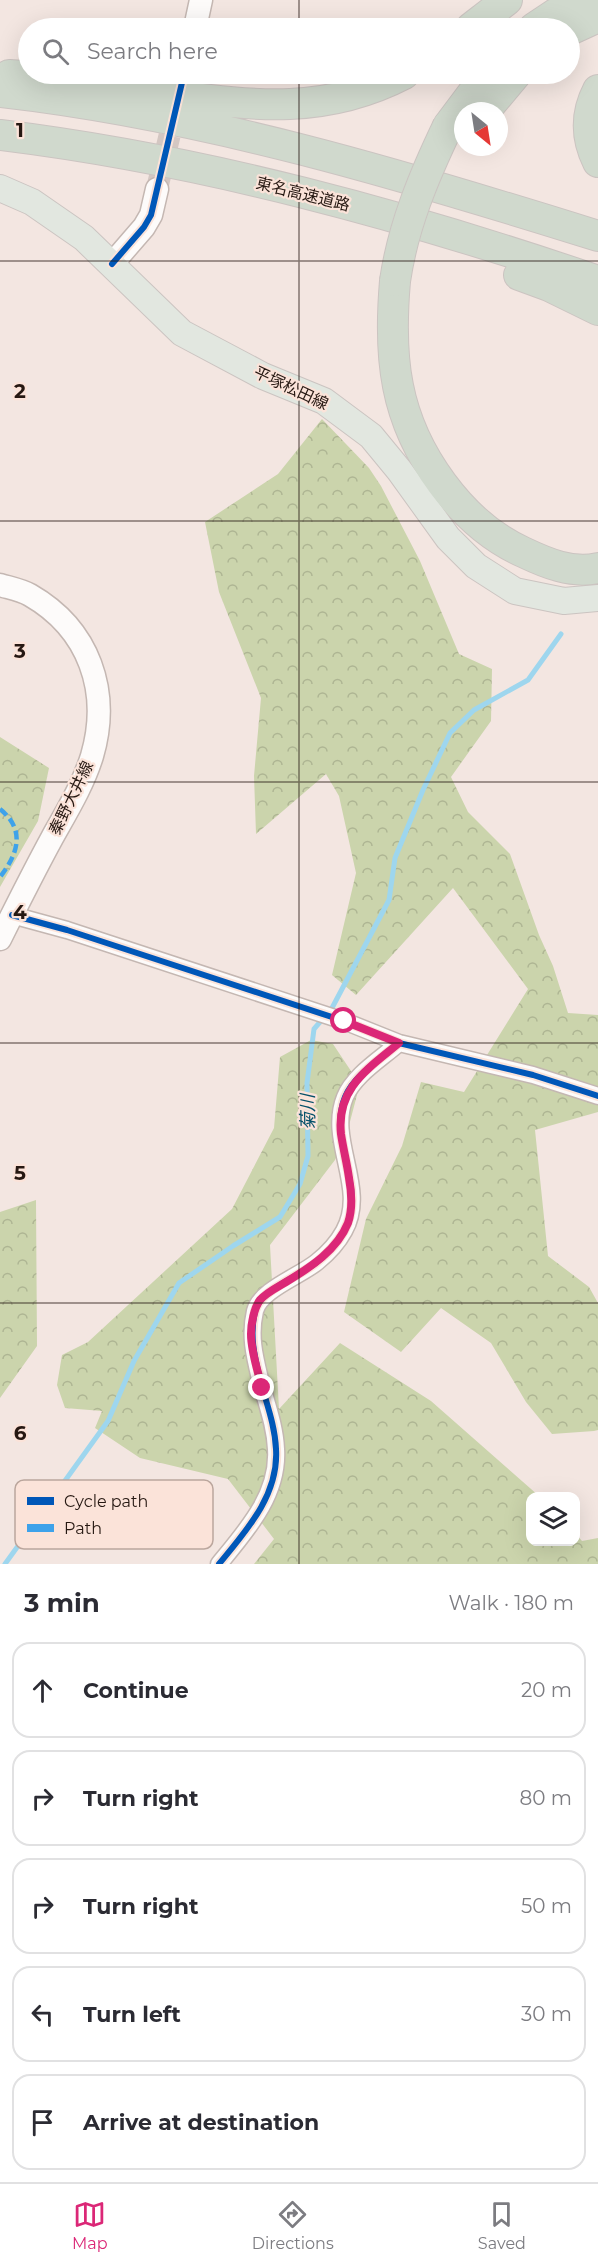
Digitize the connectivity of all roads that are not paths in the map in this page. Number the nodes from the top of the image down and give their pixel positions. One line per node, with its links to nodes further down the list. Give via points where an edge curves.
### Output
1 (201, 0): 5 (main road)
2 (507, 0): 6 (highway)
3 (584, 0): 7 (highway)
4 (598, 17): 8 (highway)
5 (197, 18)
6 (484, 18)
7 (549, 18)
8 (580, 25)
9 (0, 74): 10 (highway)
10 (18, 75)
11 (101, 84): 12 (highway, via 255,104 300,105 339,99)
12 (384, 84)
13 (478, 84): 17 (highway)
14 (508, 84): 18 (highway)
15 (598, 90): 21 (highway, via 590,106 590,145)
16 (0, 92): 25 (highway, via 194,124)
17 (469, 102)
18 (493, 102)
19 (0, 135): 22 (highway, 東名高速道路)
20 (454, 138): 30 (highway, via 418,255)
21 (598, 162)
22 (186, 166): 29 (highway, 東名高速道路, via 438,229); 31 (highway, via 509,271)
23 (0, 188): 28 (main road, 平塚松田線, via 32,202 84,238)
24 (157, 189): 28 (main road, via 144,227)
25 (473, 197): 26 (highway); 27 (highway)
26 (598, 236)
27 (598, 244)
28 (112, 264): 35 (main road, 平塚松田線, via 182,333 264,376 324,401 371,436 448,538 476,566 515,591 564,602)
29 (598, 281)
30 (404, 282): 32 (highway, via 411,351 425,411 443,450 474,494 512,527 555,548); 33 (highway, via 392,318 398,386 407,417 428,461 461,508 502,542 552,566)
31 (598, 310)
32 (598, 549)
33 (598, 568)
34 (0, 585): 36 (main road, 秦野大井線, via 28,594 56,614 77,636 98,693 99,724 92,757 75,798)
35 (598, 597)
36 (12, 915): 37 (main road, 秦野大井線); 38 (street, via 344,1021)
37 (0, 939)
38 (399, 1043): 39 (street, via 533,1075); 40 (street, via 356,1081 345,1097 341,1133 352,1208 344,1231 317,1262 270,1291 255,1308 251,1334 274,1433 275,1465 266,1500)
39 (598, 1096)
40 (219, 1564)

